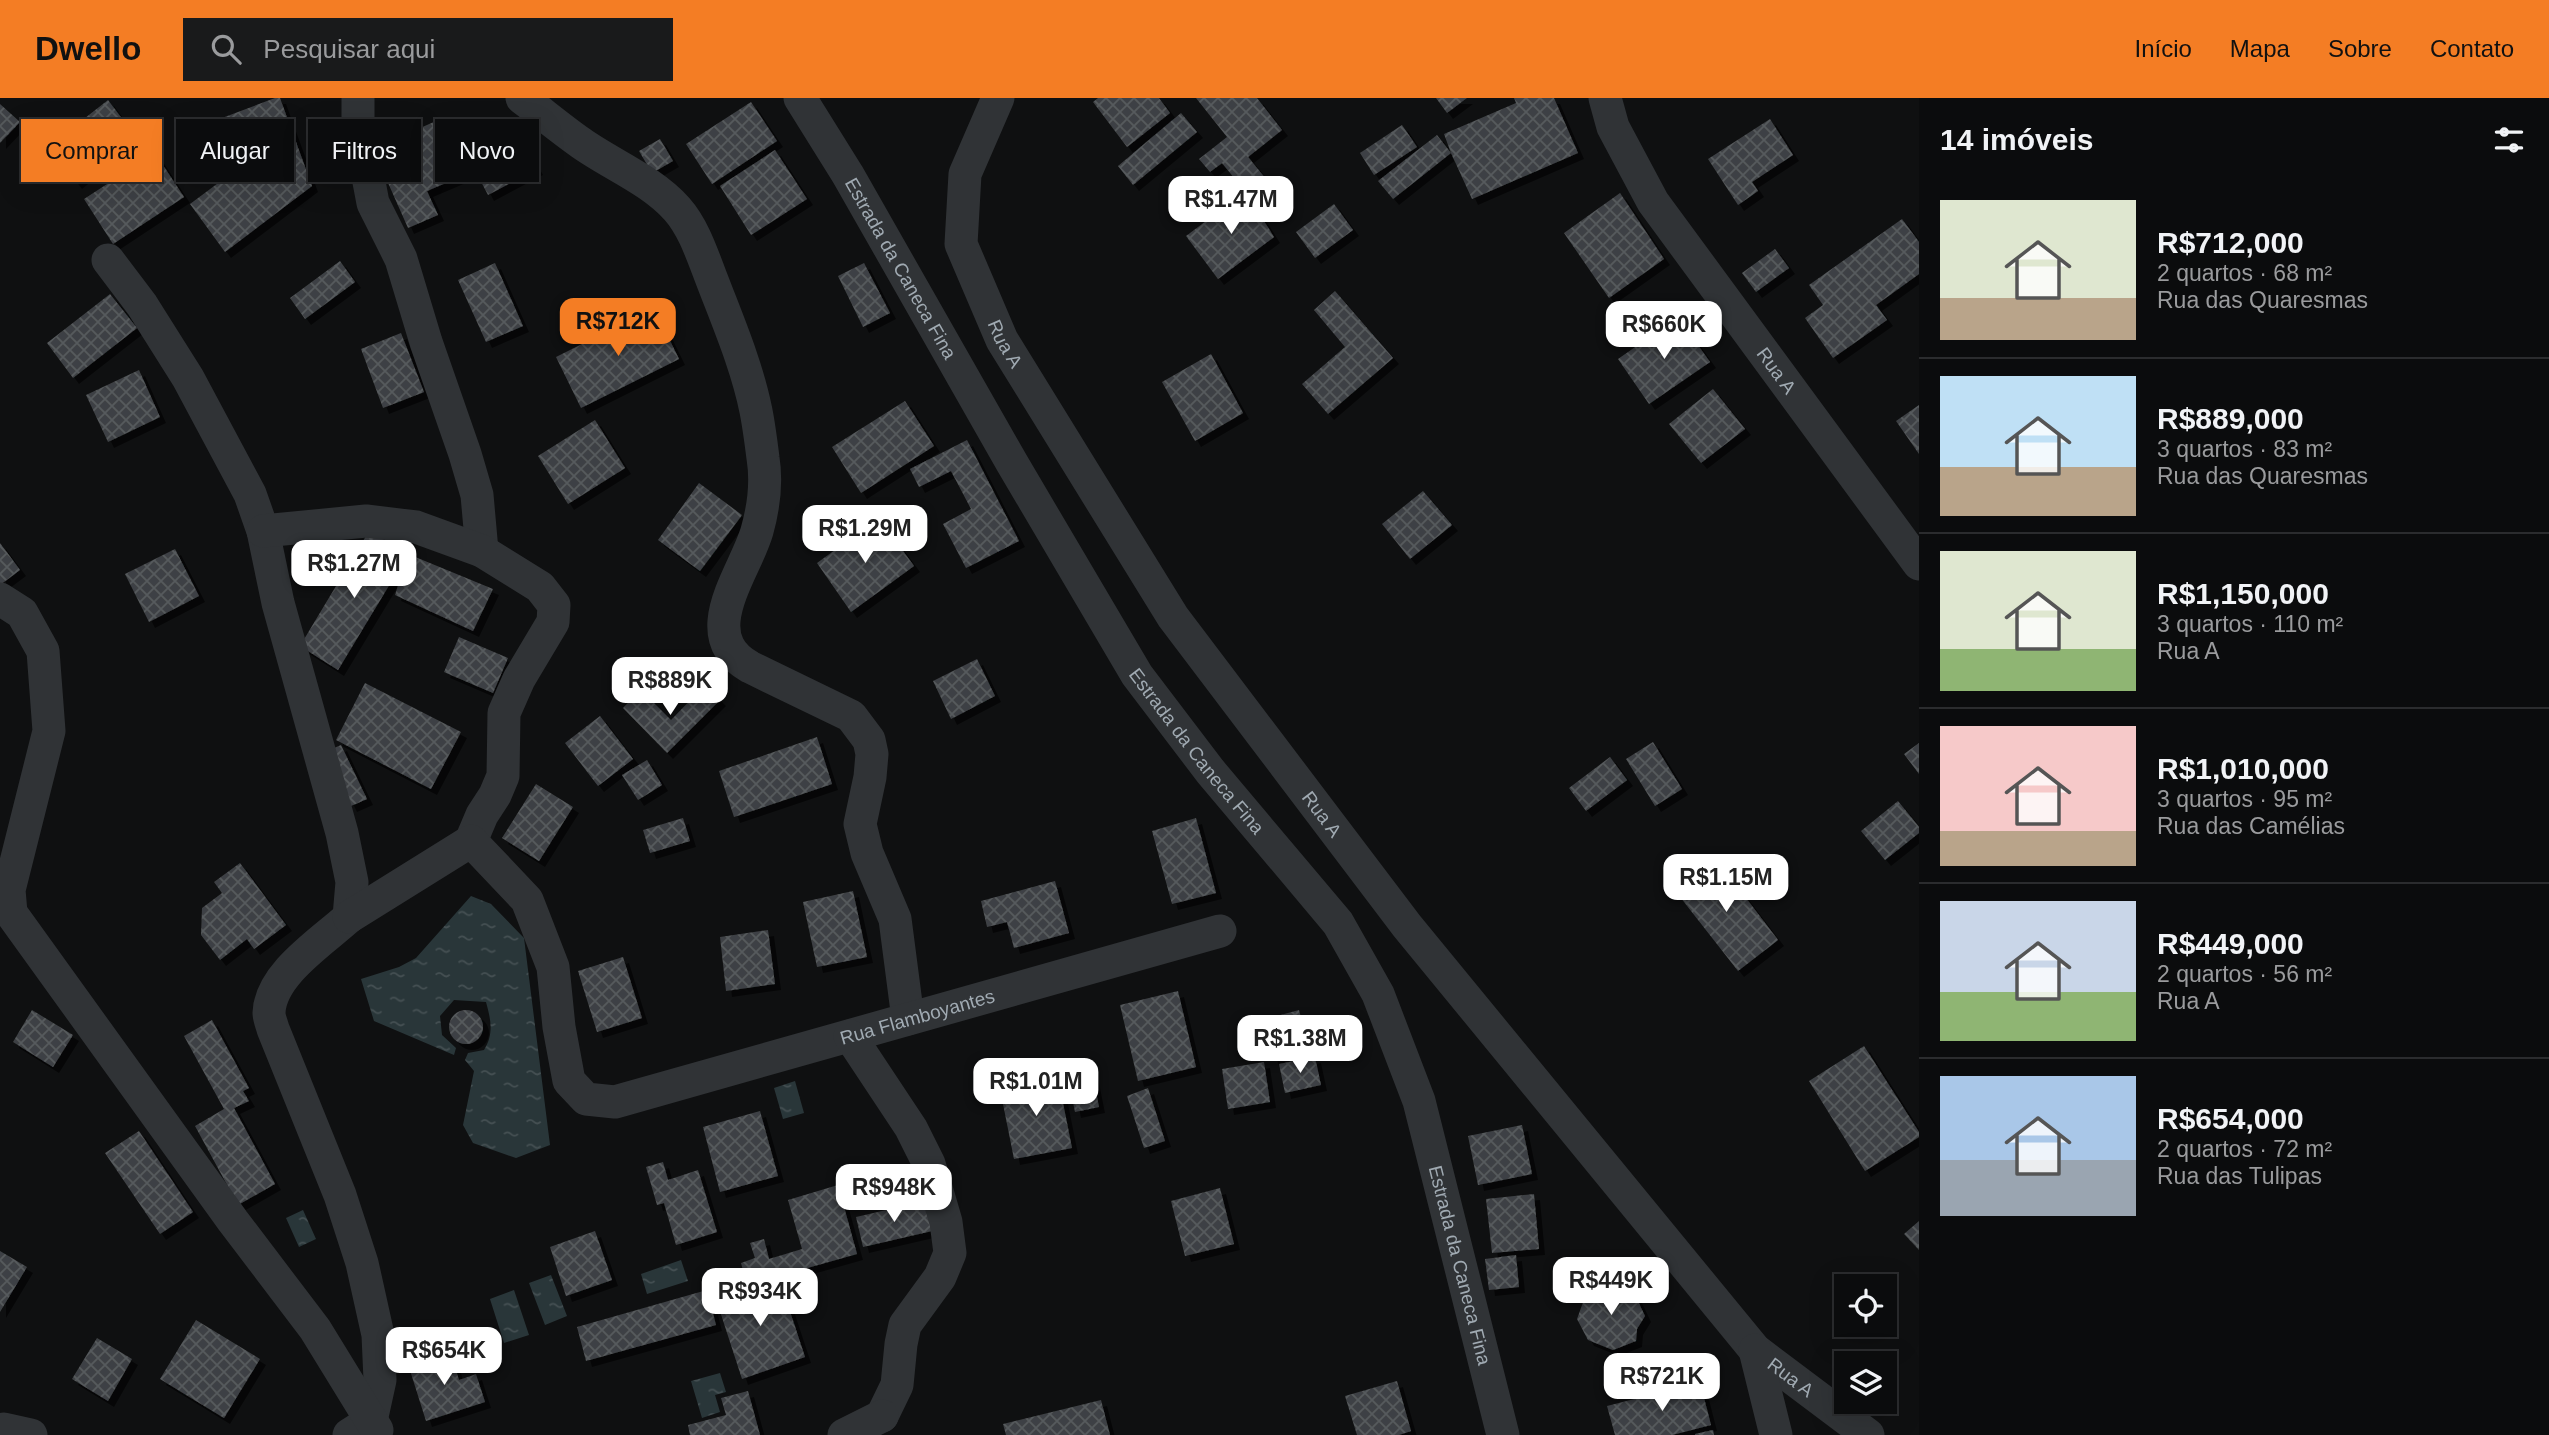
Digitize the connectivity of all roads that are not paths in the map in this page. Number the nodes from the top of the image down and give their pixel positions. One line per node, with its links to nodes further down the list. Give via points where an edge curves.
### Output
1 (358, 98): 8 (street, via 358,124 373,203 401,259 465,454 477,495)
2 (522, 98): 14 (street, via 678,210 698,246 756,409 766,483 757,532 729,595 725,618 729,650 740,661 851,716 869,740 870,777 860,824 895,919)
3 (800, 98): 20 (street, Estrada da Caneca Fina, via 1137,675 1210,771 1338,923 1378,993 1419,1101)
4 (998, 98): 16 (street, Rua A, via 965,174 961,244 1002,340 1173,617 1257,731 1407,926)
5 (1605, 98): 9 (street, Rua A, via 1613,127 1653,202)
6 (108, 260): 7 (street, via 188,378 250,494)
7 (262, 531): 8 (street, via 366,521 416,527); 12 (street, via 342,834 352,882)
8 (482, 551): 11 (street, via 540,587 554,605 553,622 504,713 503,776)
9 (1919, 564)
10 (0, 599): 18 (street, via 22,613 43,650 49,731 9,890 11,913 315,1329)
11 (471, 841): 12 (street); 15 (street, Rua Flamboyantes, via 527,900 553,967 569,1081 586,1099 615,1102)
12 (349, 917): 18 (street, via 288,970 269,1013 362,1263 378,1335 380,1380)
13 (1220, 931): 14 (street, Rua Flamboyantes)
14 (908, 1019): 15 (street, Rua Flamboyantes)
15 (850, 1036): 17 (street, via 911,1128 929,1164 950,1252 940,1277 905,1325)
16 (1755, 1350): 21 (street); 22 (street, Rua A)
17 (888, 1426): 19 (street)
18 (367, 1430)
19 (844, 1435)
20 (1503, 1435)
21 (1776, 1435)
22 (1868, 1435)

